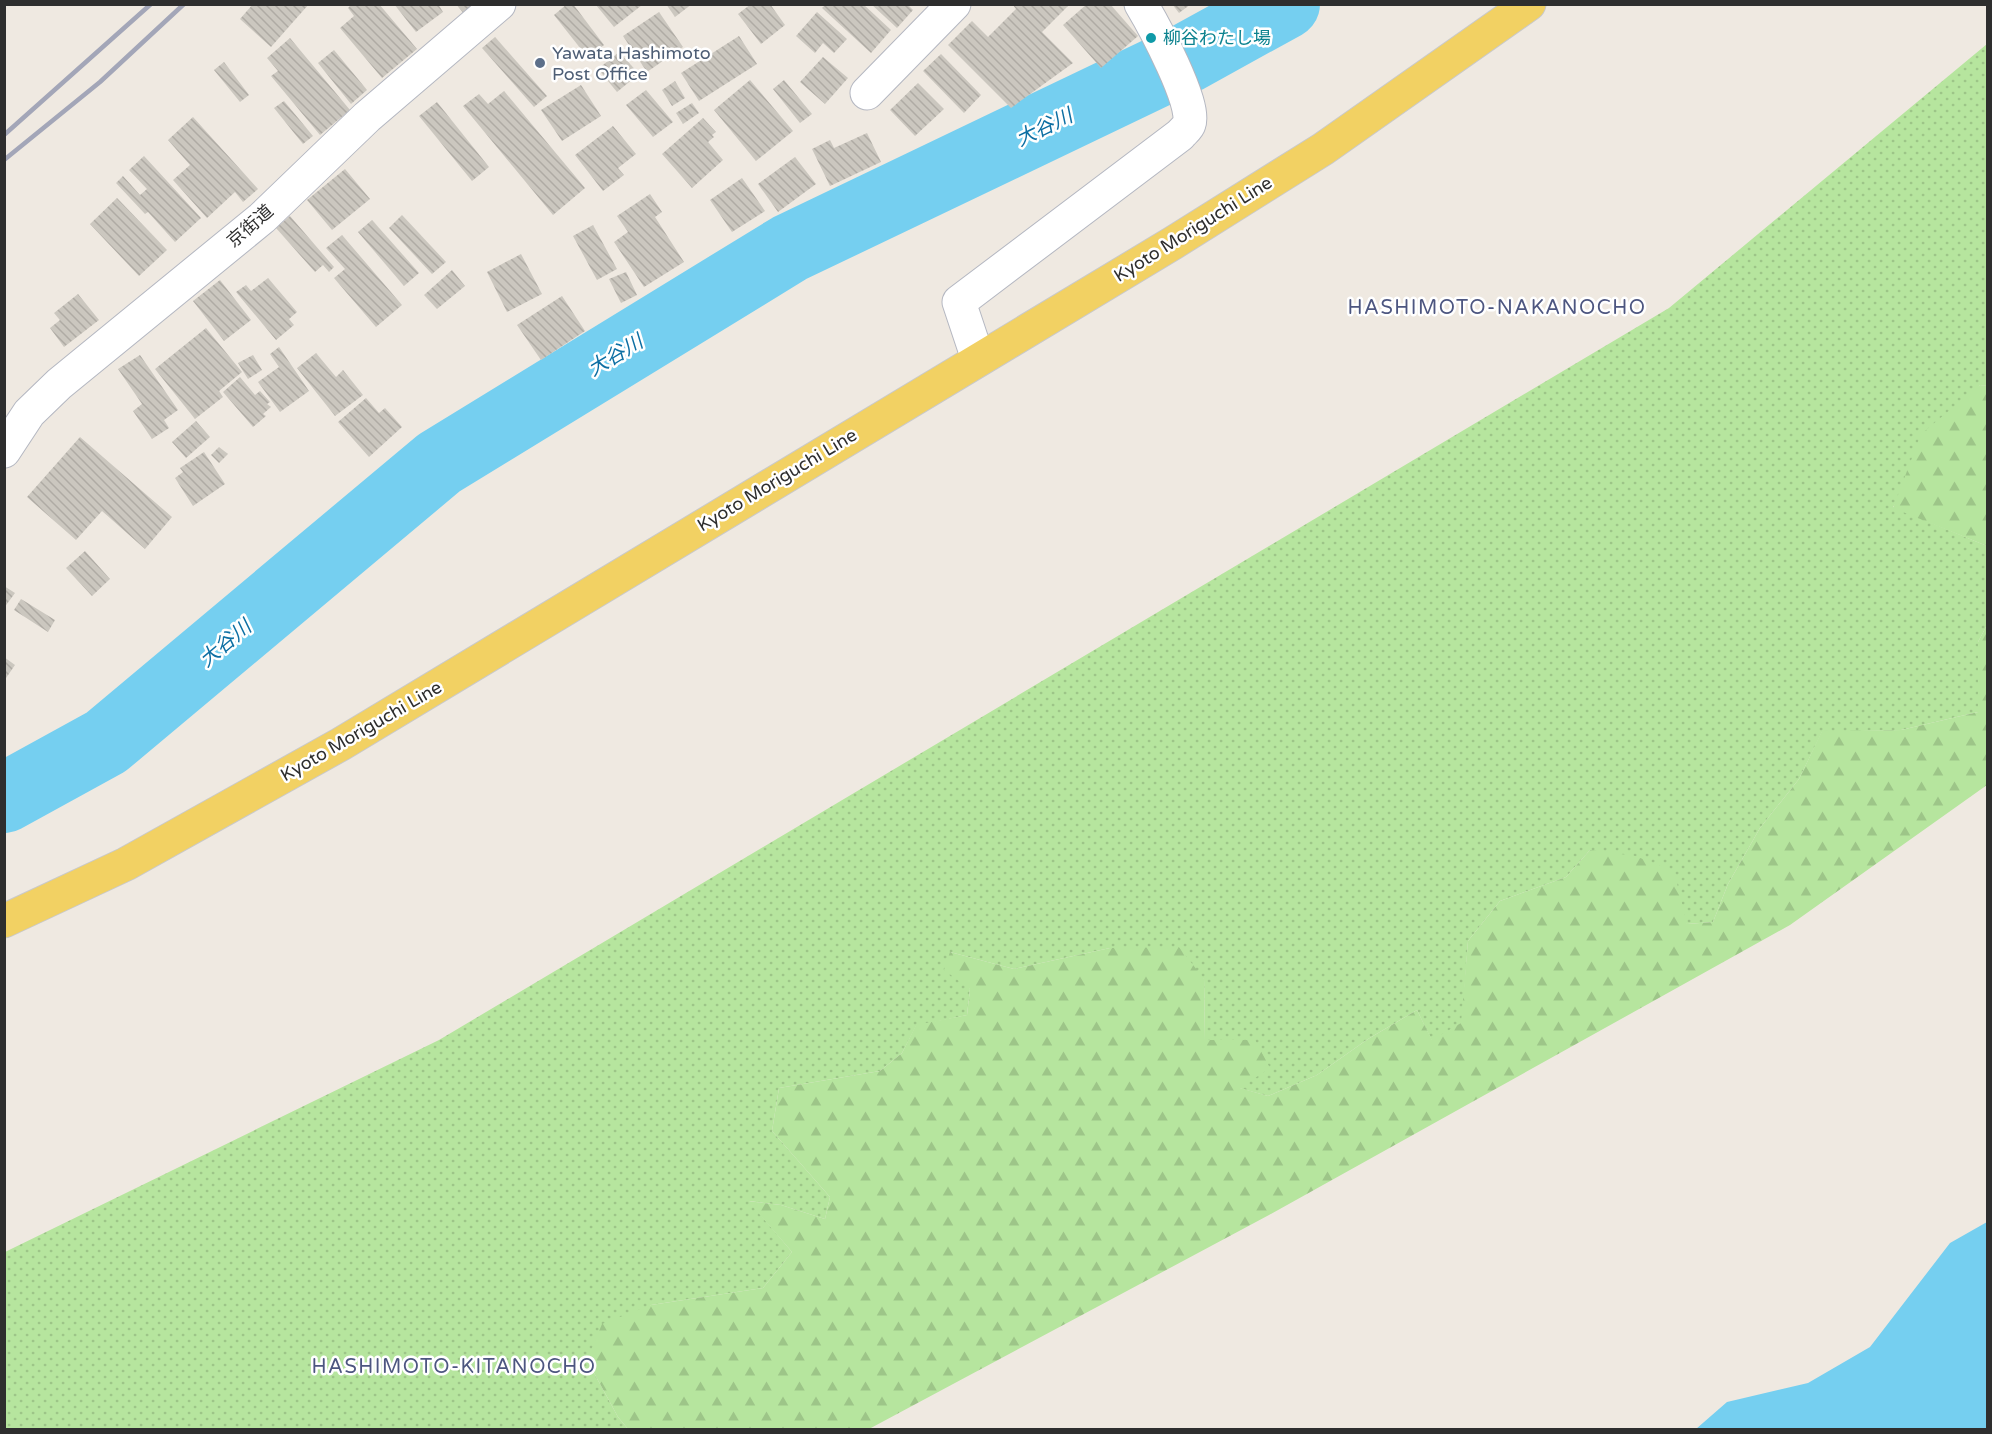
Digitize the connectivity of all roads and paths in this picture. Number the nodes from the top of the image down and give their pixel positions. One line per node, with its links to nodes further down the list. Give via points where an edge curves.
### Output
1 (499, 4): 7 (street, 京街道, via 367,117 262,218 59,384 29,413)
2 (954, 4): 5 (street)
3 (1142, 4): 6 (street, via 1160,35 1185,95 1189,124 1180,135 959,302)
4 (1529, 4): 6 (main road, Kyoto Moriguchi Line, via 1323,149)
5 (867, 93)
6 (978, 359): 8 (main road, Kyoto Moriguchi Line, via 341,744 126,864)
7 (4, 451)
8 (4, 921)

